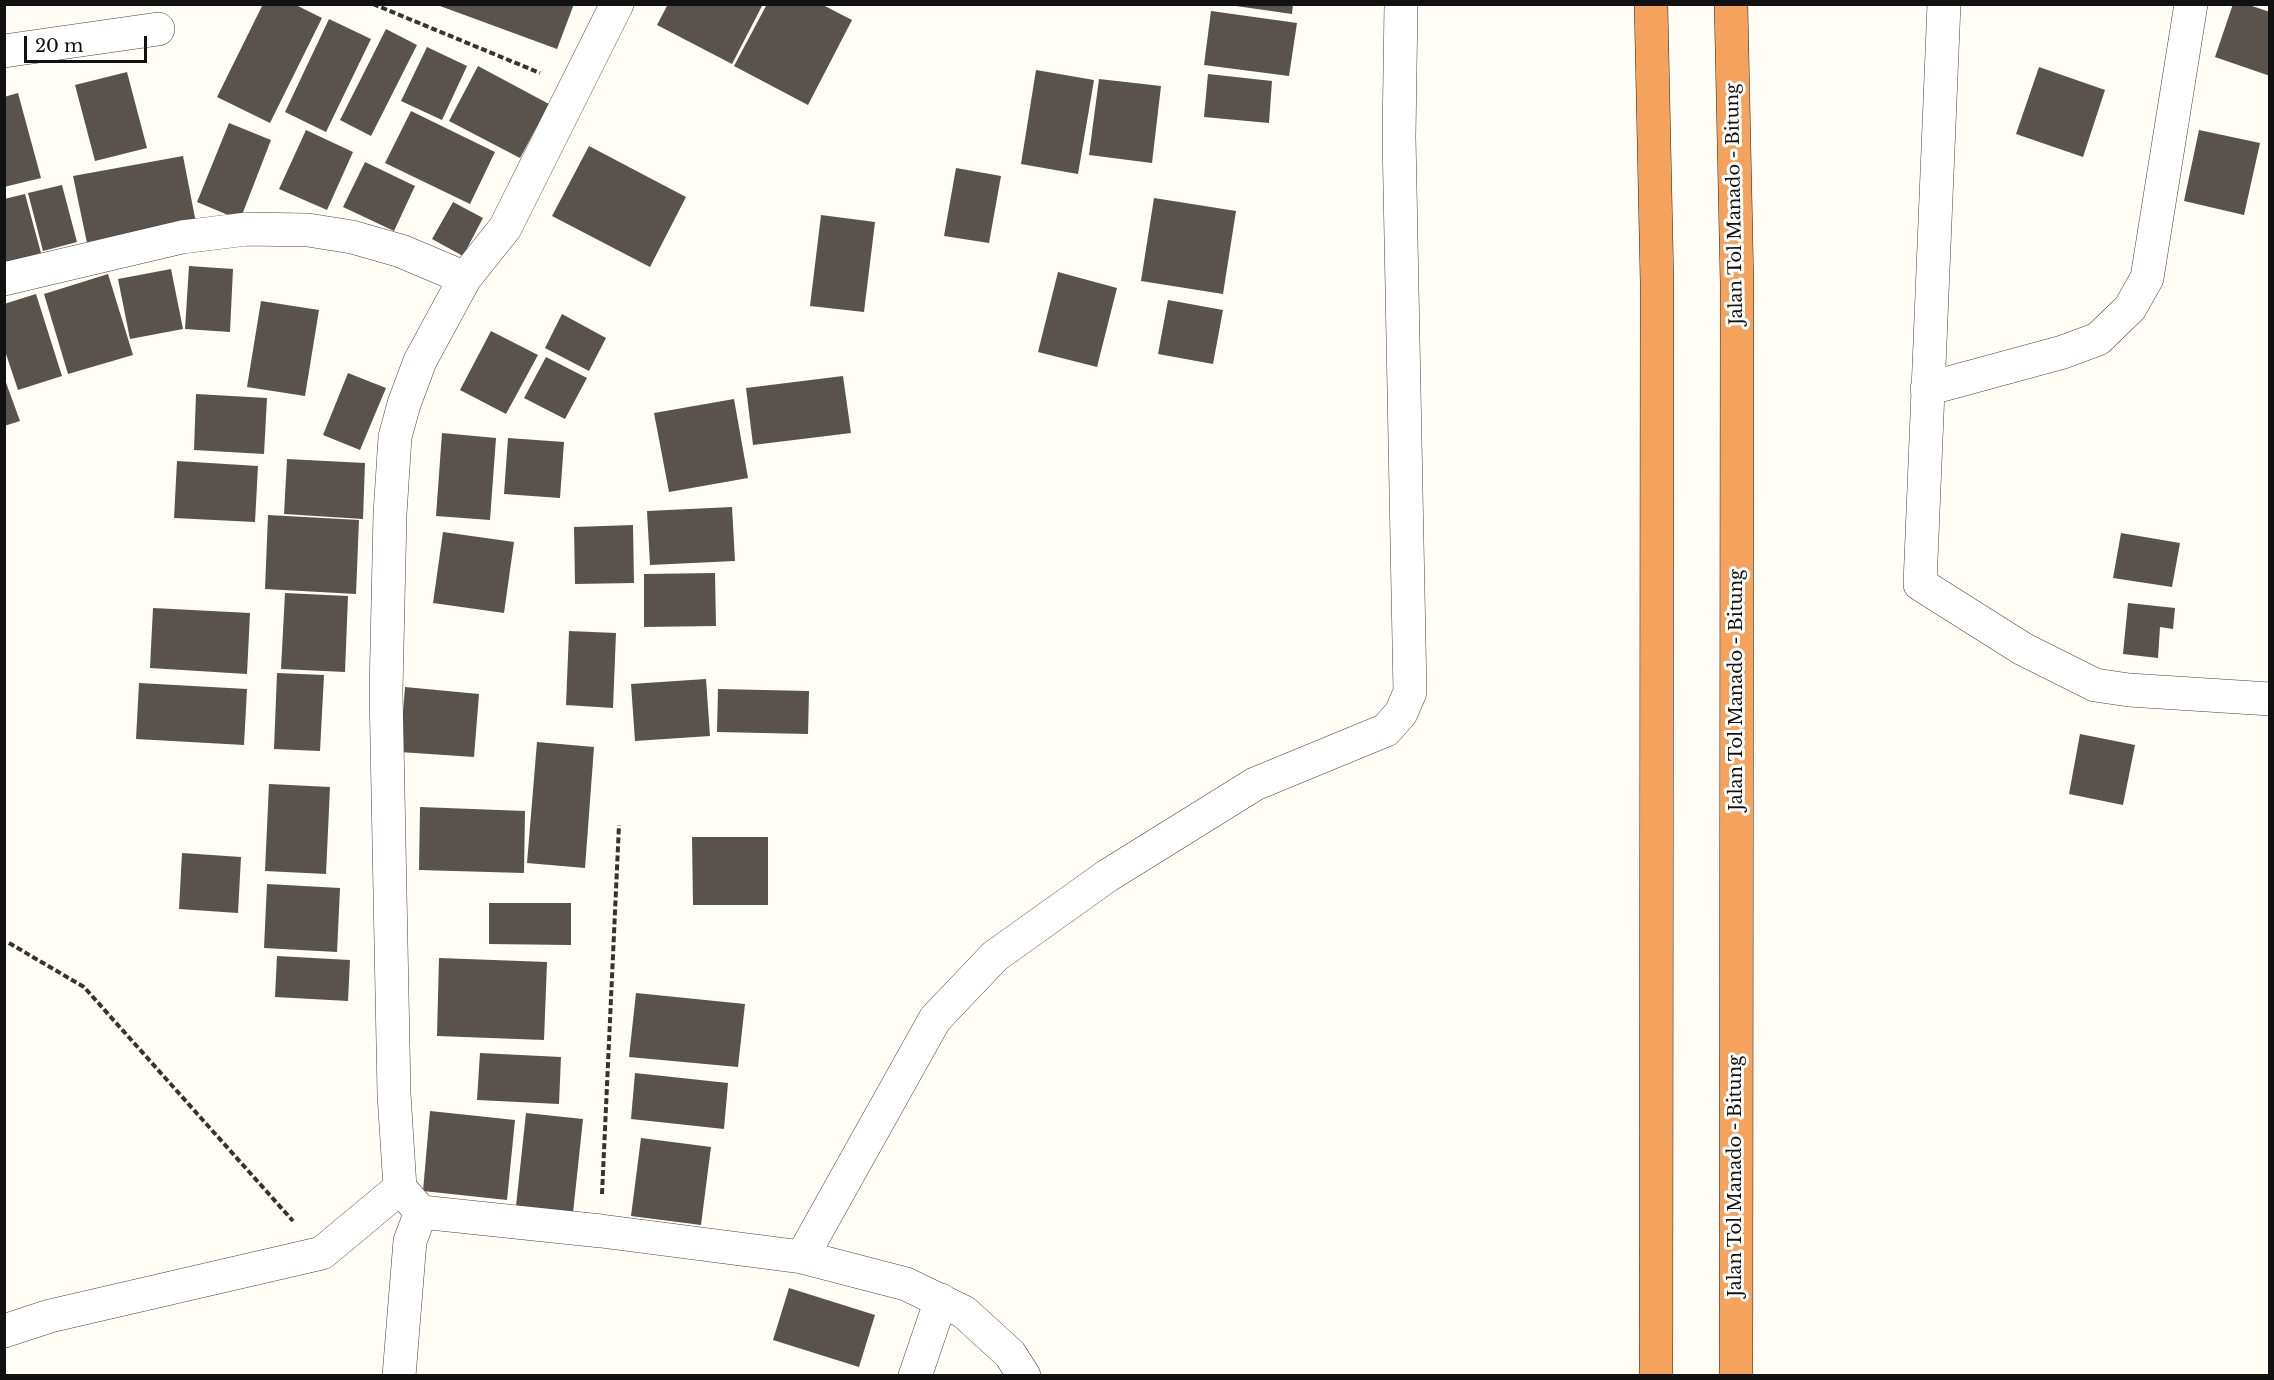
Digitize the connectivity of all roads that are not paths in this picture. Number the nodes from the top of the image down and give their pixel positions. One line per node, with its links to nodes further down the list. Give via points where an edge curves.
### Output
1 (617, 4): 9 (street, via 505,228)
2 (1401, 4): 15 (street, via 1399,137 1410,692 1401,713 1386,730 1255,784 1107,876 995,956 935,1019)
3 (1651, 4): 21 (highway, via 1657,283)
4 (1731, 4): 22 (highway, Jalan Tol Manado - Bitung, via 1737,284)
5 (1944, 4): 11 (street)
6 (2191, 4): 11 (street, via 2147,278 2130,308 2098,339)
7 (158, 29): 8 (street)
8 (4, 51)
9 (465, 278): 10 (street, via 352,237 308,230 247,229 182,237); 13 (street, via 420,361 404,404 395,437 390,503 387,703 394,1094)
10 (4, 279)
11 (1927, 390): 12 (street, via 1920,584 2023,649 2095,684 2129,690)
12 (2270, 699)
13 (400, 1188): 14 (street); 17 (street, via 322,1253 50,1316)
14 (421, 1212): 15 (street); 18 (street, via 410,1241)
15 (802, 1257): 16 (street, via 906,1284)
16 (941, 1300): 19 (street); 20 (street, via 964,1312 1010,1354)
17 (4, 1331)
18 (399, 1376)
19 (915, 1376)
20 (1024, 1376)
21 (1656, 1376)
22 (1736, 1376)

